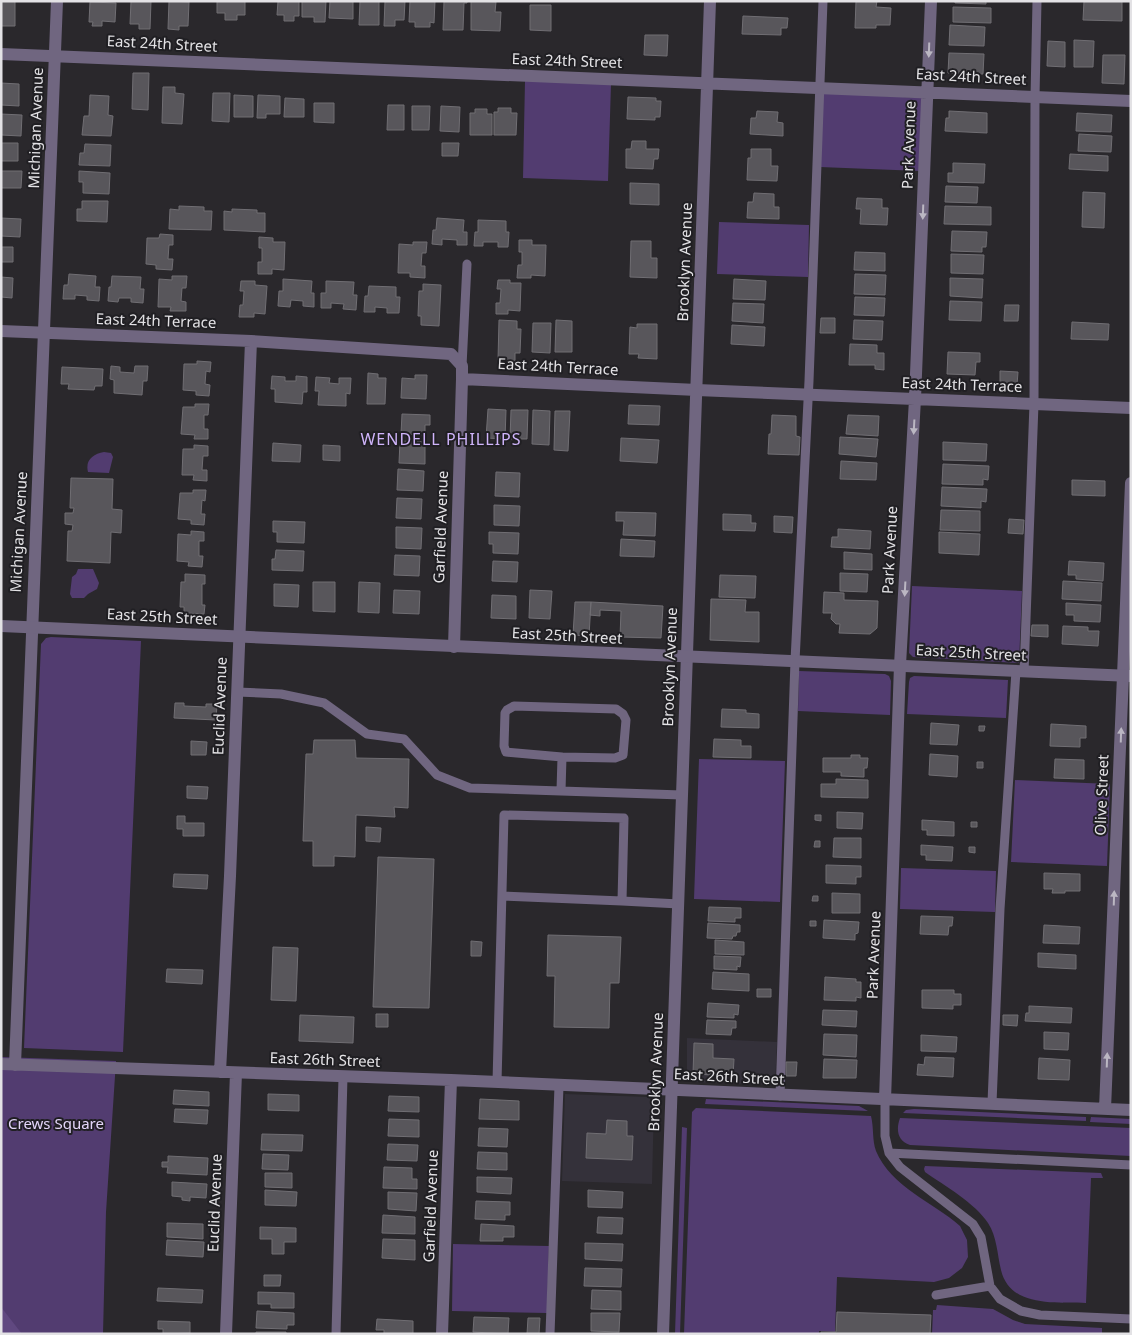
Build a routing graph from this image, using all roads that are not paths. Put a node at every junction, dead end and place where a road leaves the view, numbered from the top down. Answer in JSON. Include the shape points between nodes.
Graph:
{"nodes":[{"id":1,"x":57,"y":1,"type":"edge"},
{"id":2,"x":710,"y":1,"type":"edge"},
{"id":3,"x":823,"y":1,"type":"edge"},
{"id":4,"x":931,"y":1,"type":"edge"},
{"id":5,"x":1037,"y":1,"type":"edge"},
{"id":6,"x":1,"y":54,"type":"edge"},
{"id":7,"x":55,"y":55,"type":"junction"},
{"id":8,"x":708,"y":84,"type":"junction"},
{"id":9,"x":820,"y":88,"type":"junction"},
{"id":10,"x":928,"y":92,"type":"junction"},
{"id":11,"x":1034,"y":97,"type":"junction"},
{"id":12,"x":1131,"y":101,"type":"edge"},
{"id":13,"x":467,"y":264,"type":"dead end"},
{"id":14,"x":1,"y":331,"type":"edge"},
{"id":15,"x":44,"y":333,"type":"junction"},
{"id":16,"x":251,"y":342,"type":"junction"},
{"id":17,"x":462,"y":372,"type":"junction"},
{"id":18,"x":697,"y":390,"type":"junction"},
{"id":19,"x":809,"y":394,"type":"junction"},
{"id":20,"x":915,"y":399,"type":"junction"},
{"id":21,"x":1034,"y":404,"type":"junction"},
{"id":22,"x":1131,"y":408,"type":"edge"},
{"id":23,"x":1131,"y":483,"type":"edge"},
{"id":24,"x":1,"y":626,"type":"edge"},
{"id":25,"x":31,"y":627,"type":"junction"},
{"id":26,"x":240,"y":637,"type":"junction"},
{"id":27,"x":454,"y":647,"type":"junction"},
{"id":28,"x":687,"y":657,"type":"junction"},
{"id":29,"x":795,"y":661,"type":"junction"},
{"id":30,"x":900,"y":665,"type":"junction"},
{"id":31,"x":1020,"y":672,"type":"junction"},
{"id":32,"x":1127,"y":676,"type":"edge"},
{"id":33,"x":237,"y":692,"type":"junction"},
{"id":34,"x":562,"y":757,"type":"junction"},
{"id":35,"x":562,"y":791,"type":"junction"},
{"id":36,"x":682,"y":795,"type":"junction"},
{"id":37,"x":502,"y":896,"type":"junction"},
{"id":38,"x":622,"y":901,"type":"junction"},
{"id":39,"x":679,"y":904,"type":"junction"},
{"id":40,"x":1,"y":1064,"type":"edge"},
{"id":41,"x":15,"y":1065,"type":"junction"},
{"id":42,"x":220,"y":1072,"type":"junction"},
{"id":43,"x":236,"y":1073,"type":"junction"},
{"id":44,"x":343,"y":1077,"type":"junction"},
{"id":45,"x":451,"y":1080,"type":"junction"},
{"id":46,"x":497,"y":1082,"type":"junction"},
{"id":47,"x":559,"y":1086,"type":"junction"},
{"id":48,"x":672,"y":1091,"type":"junction"},
{"id":49,"x":780,"y":1096,"type":"junction"},
{"id":50,"x":885,"y":1100,"type":"junction"},
{"id":51,"x":992,"y":1104,"type":"junction"},
{"id":52,"x":1105,"y":1109,"type":"junction"},
{"id":53,"x":1131,"y":1110,"type":"edge"},
{"id":54,"x":889,"y":1153,"type":"junction"},
{"id":55,"x":1131,"y":1165,"type":"edge"},
{"id":56,"x":990,"y":1286,"type":"junction"},
{"id":57,"x":936,"y":1295,"type":"dead end"},
{"id":58,"x":1131,"y":1319,"type":"edge"},
{"id":59,"x":226,"y":1334,"type":"edge"},
{"id":60,"x":336,"y":1334,"type":"edge"},
{"id":61,"x":442,"y":1334,"type":"edge"},
{"id":62,"x":550,"y":1334,"type":"edge"},
{"id":63,"x":663,"y":1334,"type":"edge"}],
"edges":[{"from":1,"to":7,"type":"street","name":"Michigan Avenue"},
{"from":2,"to":8,"type":"street","name":"Brooklyn Avenue"},
{"from":3,"to":9,"type":"lane"},
{"from":4,"to":10,"type":"street","name":"Park Avenue","one_way":true},
{"from":5,"to":11,"type":"lane"},
{"from":6,"to":7,"type":"street","name":"East 24th Street"},
{"from":7,"to":8,"type":"street","name":"East 24th Street"},
{"from":7,"to":15,"type":"street","name":"Michigan Avenue"},
{"from":8,"to":9,"type":"street","name":"East 24th Street"},
{"from":8,"to":18,"type":"street","name":"Brooklyn Avenue"},
{"from":9,"to":10,"type":"street","name":"East 24th Street"},
{"from":9,"to":19,"type":"lane"},
{"from":10,"to":11,"type":"street","name":"East 24th Street"},
{"from":10,"to":20,"type":"street","name":"Park Avenue","one_way":true},
{"from":11,"to":12,"type":"street","name":"East 24th Street"},
{"from":11,"to":21,"type":"lane"},
{"from":13,"to":17,"type":"lane"},
{"from":14,"to":15,"type":"street","name":"East 24th Terrace"},
{"from":15,"to":16,"type":"street","name":"East 24th Terrace"},
{"from":15,"to":25,"type":"street","name":"Michigan Avenue"},
{"from":16,"to":17,"type":"street","name":"East 24th Terrace","via":[[451,354]]},
{"from":16,"to":26,"type":"street","name":"Euclid Avenue"},
{"from":17,"to":18,"type":"street","name":"East 24th Terrace"},
{"from":17,"to":27,"type":"street","name":"Garfield Avenue"},
{"from":18,"to":19,"type":"street","name":"East 24th Terrace"},
{"from":18,"to":28,"type":"street","name":"Brooklyn Avenue"},
{"from":19,"to":20,"type":"street","name":"East 24th Terrace"},
{"from":19,"to":29,"type":"lane"},
{"from":20,"to":21,"type":"street","name":"East 24th Terrace"},
{"from":20,"to":30,"type":"street","name":"Park Avenue","one_way":true},
{"from":21,"to":22,"type":"street","name":"East 24th Terrace"},
{"from":21,"to":31,"type":"lane"},
{"from":23,"to":32,"type":"street","name":"Olive Street"},
{"from":24,"to":25,"type":"street","name":"East 25th Street"},
{"from":25,"to":26,"type":"street","name":"East 25th Street"},
{"from":25,"to":41,"type":"street","name":"Michigan Avenue"},
{"from":26,"to":27,"type":"street","name":"East 25th Street"},
{"from":26,"to":33,"type":"street","name":"Euclid Avenue"},
{"from":27,"to":28,"type":"street","name":"East 25th Street"},
{"from":28,"to":29,"type":"street","name":"East 25th Street"},
{"from":28,"to":36,"type":"street","name":"Brooklyn Avenue"},
{"from":29,"to":30,"type":"street","name":"East 25th Street"},
{"from":29,"to":49,"type":"lane"},
{"from":30,"to":31,"type":"street","name":"East 25th Street"},
{"from":30,"to":50,"type":"street","name":"Park Avenue"},
{"from":31,"to":32,"type":"street","name":"East 25th Street"},
{"from":31,"to":51,"type":"lane","via":[[1000,909]]},
{"from":52,"to":32,"type":"street","name":"Olive Street","one_way":true},
{"from":33,"to":35,"type":"lane","via":[[281,694],[324,702],[368,734],[404,739],[437,775],[470,788]]},
{"from":33,"to":42,"type":"street","name":"Euclid Avenue"},
{"from":34,"to":34,"type":"lane","via":[[616,758],[623,755],[626,720],[623,714],[616,708],[514,706],[506,710],[506,752]]},
{"from":34,"to":35,"type":"lane"},
{"from":35,"to":36,"type":"lane"},
{"from":36,"to":39,"type":"street","name":"Brooklyn Avenue"},
{"from":37,"to":38,"type":"lane"},
{"from":37,"to":38,"type":"lane","via":[[504,815],[624,818]]},
{"from":37,"to":46,"type":"lane"},
{"from":38,"to":39,"type":"lane"},
{"from":39,"to":48,"type":"street","name":"Brooklyn Avenue"},
{"from":40,"to":41,"type":"street"},
{"from":41,"to":42,"type":"street"},
{"from":42,"to":43,"type":"street","name":"East 26th Street"},
{"from":43,"to":44,"type":"street","name":"East 26th Street"},
{"from":43,"to":59,"type":"street","name":"Euclid Avenue"},
{"from":44,"to":45,"type":"street","name":"East 26th Street"},
{"from":44,"to":60,"type":"lane"},
{"from":45,"to":46,"type":"street","name":"East 26th Street"},
{"from":45,"to":61,"type":"street","name":"Garfield Avenue"},
{"from":46,"to":47,"type":"street","name":"East 26th Street"},
{"from":47,"to":48,"type":"street","name":"East 26th Street"},
{"from":47,"to":62,"type":"lane"},
{"from":48,"to":49,"type":"street","name":"East 26th Street"},
{"from":48,"to":63,"type":"street","name":"Brooklyn Avenue"},
{"from":49,"to":50,"type":"street","name":"East 26th Street"},
{"from":50,"to":51,"type":"street","name":"East 26th Street"},
{"from":50,"to":54,"type":"lane"},
{"from":51,"to":52,"type":"street","name":"East 26th Street"},
{"from":52,"to":53,"type":"street","name":"East 26th Street"},
{"from":54,"to":55,"type":"lane"},
{"from":54,"to":56,"type":"lane","via":[[900,1168],[973,1224],[982,1237]]},
{"from":56,"to":57,"type":"lane"},
{"from":56,"to":58,"type":"lane","via":[[1000,1299],[1021,1311],[1040,1315]]}]}
